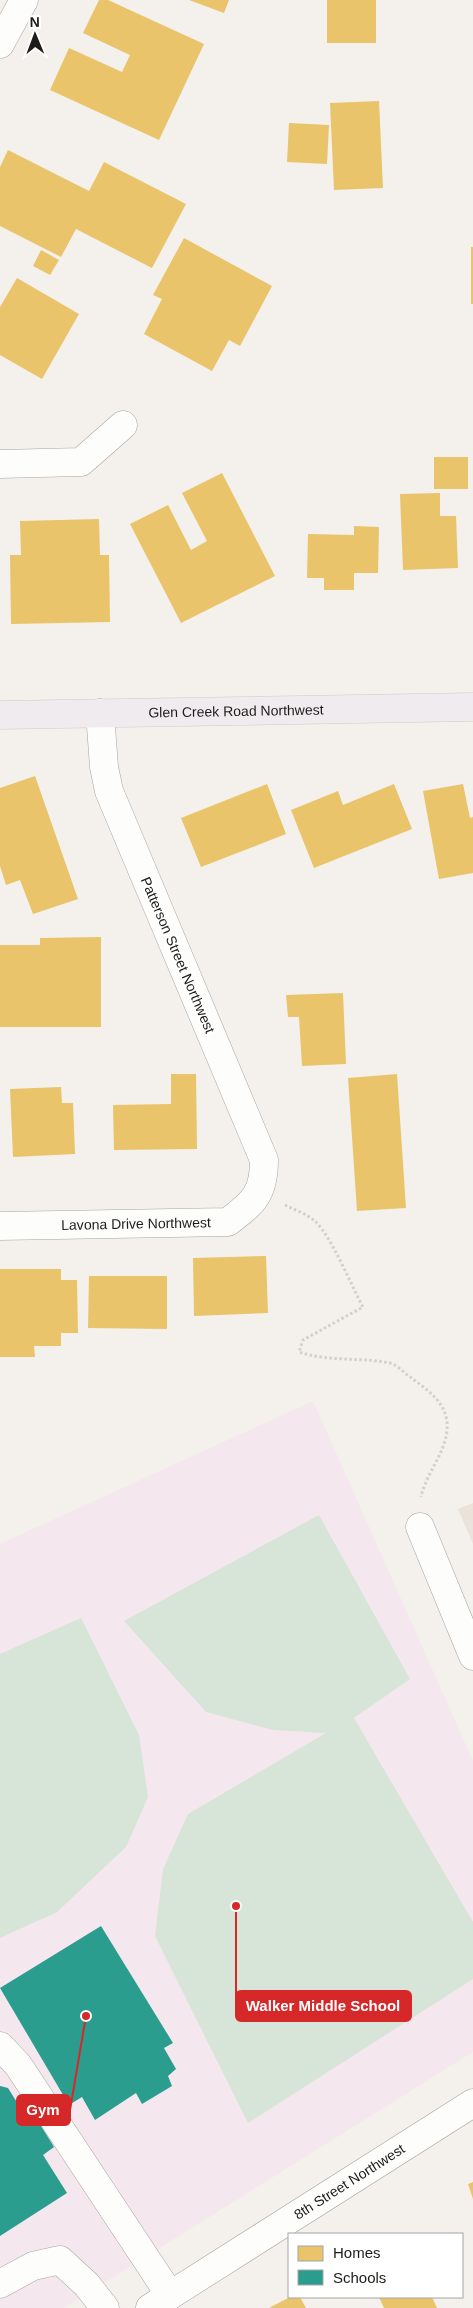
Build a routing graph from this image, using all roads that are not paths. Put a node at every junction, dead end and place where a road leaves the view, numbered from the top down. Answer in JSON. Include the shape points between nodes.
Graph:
{"nodes":[{"id":1,"x":24,"y":0,"type":"edge"},
{"id":2,"x":0,"y":44,"type":"edge"},
{"id":3,"x":122,"y":425,"type":"dead end"},
{"id":4,"x":0,"y":464,"type":"edge"},
{"id":5,"x":473,"y":707,"type":"edge"},
{"id":6,"x":100,"y":714,"type":"junction"},
{"id":7,"x":0,"y":715,"type":"edge"},
{"id":8,"x":260,"y":1193,"type":"joint"},
{"id":9,"x":0,"y":1226,"type":"edge"},
{"id":10,"x":420,"y":1527,"type":"road end"},
{"id":11,"x":473,"y":1656,"type":"edge"},
{"id":12,"x":0,"y":2046,"type":"edge"},
{"id":13,"x":473,"y":2103,"type":"edge"},
{"id":14,"x":0,"y":2284,"type":"edge"},
{"id":15,"x":160,"y":2301,"type":"edge"},
{"id":16,"x":105,"y":2308,"type":"edge"}],
"edges":[{"from":1,"to":2,"type":"street"},
{"from":3,"to":4,"type":"street","via":[[81,462]]},
{"from":5,"to":6,"type":"main road","name":"Glen Creek Road Northwest"},
{"from":6,"to":7,"type":"main road","name":"Glen Creek Road Northwest"},
{"from":6,"to":8,"type":"street","name":"Patterson Street Northwest","via":[[109,791],[264,1160]]},
{"from":8,"to":9,"type":"street","name":"Lavona Drive Northwest","via":[[228,1222]]},
{"from":10,"to":11,"type":"street"},
{"from":12,"to":15,"type":"street","via":[[18,2065]]},
{"from":13,"to":15,"type":"street","name":"8th Street Northwest"},
{"from":14,"to":16,"type":"street","via":[[33,2266],[60,2260],[87,2285]]}]}
